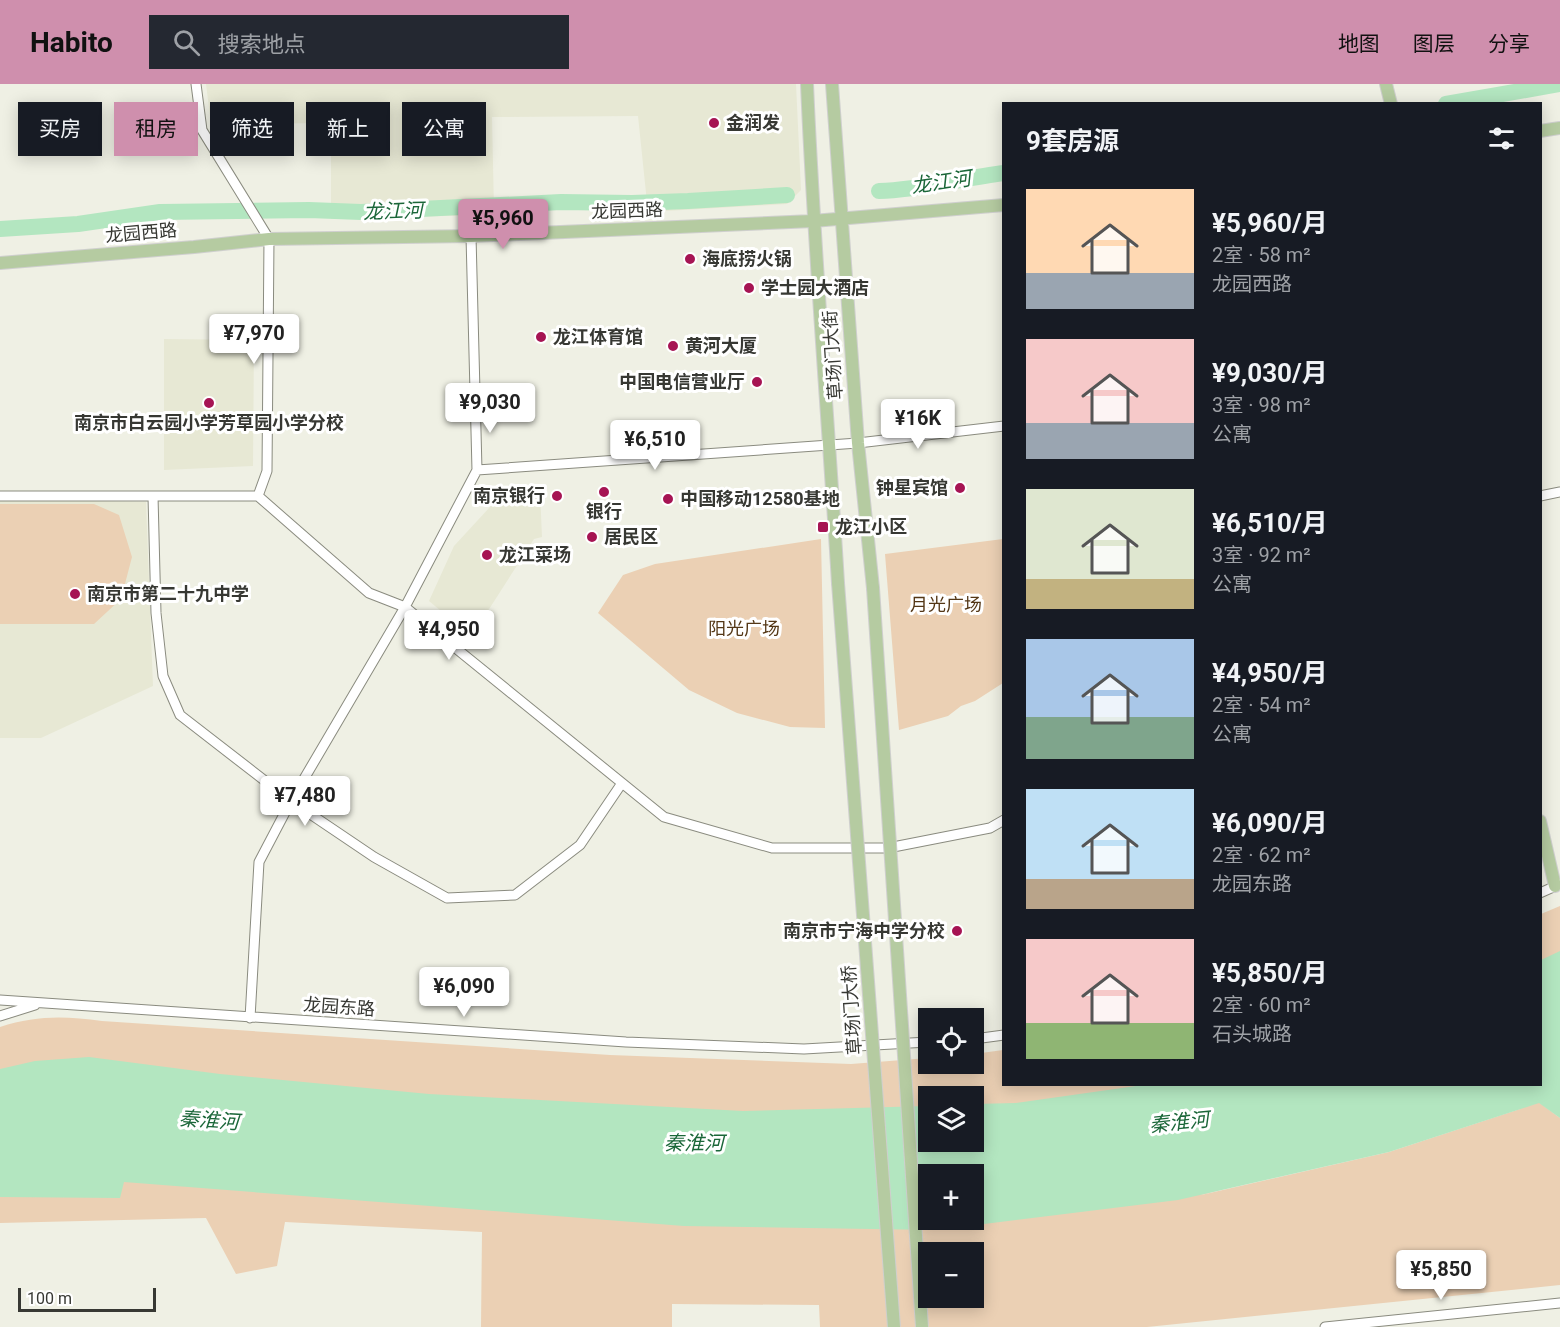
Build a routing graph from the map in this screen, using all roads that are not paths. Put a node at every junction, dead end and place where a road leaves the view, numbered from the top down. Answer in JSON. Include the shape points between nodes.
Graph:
{"nodes":[{"id":1,"x":196,"y":84,"type":"edge"},
{"id":2,"x":807,"y":84,"type":"edge"},
{"id":3,"x":832,"y":84,"type":"edge"},
{"id":4,"x":1386,"y":84,"type":"edge"},
{"id":5,"x":1390,"y":102,"type":"edge"},
{"id":6,"x":1560,"y":128,"type":"edge"},
{"id":7,"x":1542,"y":131,"type":"edge"},
{"id":8,"x":1002,"y":206,"type":"edge"},
{"id":9,"x":842,"y":219,"type":"junction"},
{"id":10,"x":813,"y":221,"type":"junction"},
{"id":11,"x":471,"y":236,"type":"junction"},
{"id":12,"x":269,"y":238,"type":"junction"},
{"id":13,"x":0,"y":263,"type":"edge"},
{"id":14,"x":1002,"y":426,"type":"edge"},
{"id":15,"x":858,"y":443,"type":"junction"},
{"id":16,"x":830,"y":445,"type":"junction"},
{"id":17,"x":477,"y":470,"type":"junction"},
{"id":18,"x":1560,"y":492,"type":"edge"},
{"id":19,"x":0,"y":496,"type":"edge"},
{"id":20,"x":153,"y":496,"type":"junction"},
{"id":21,"x":258,"y":496,"type":"junction"},
{"id":22,"x":1542,"y":496,"type":"edge"},
{"id":23,"x":838,"y":582,"type":"joint"},
{"id":24,"x":405,"y":607,"type":"junction"},
{"id":25,"x":622,"y":783,"type":"junction"},
{"id":26,"x":291,"y":801,"type":"junction"},
{"id":27,"x":1002,"y":821,"type":"edge"},
{"id":28,"x":1542,"y":829,"type":"edge"},
{"id":29,"x":1557,"y":885,"type":"edge"},
{"id":30,"x":1542,"y":891,"type":"edge"},
{"id":31,"x":0,"y":1000,"type":"edge"},
{"id":32,"x":41,"y":1003,"type":"junction"},
{"id":33,"x":0,"y":1016,"type":"edge"},
{"id":34,"x":250,"y":1018,"type":"junction"},
{"id":35,"x":1002,"y":1035,"type":"edge"},
{"id":36,"x":984,"y":1038,"type":"edge"},
{"id":37,"x":918,"y":1043,"type":"edge"},
{"id":38,"x":1560,"y":1303,"type":"edge"},
{"id":39,"x":894,"y":1327,"type":"edge"},
{"id":40,"x":922,"y":1327,"type":"edge"},
{"id":41,"x":1325,"y":1327,"type":"edge"}],
"edges":[{"from":1,"to":12,"type":"street","via":[[202,130]]},
{"from":2,"to":10,"type":"main road","name":"草场门大街"},
{"from":3,"to":9,"type":"main road","name":"草场门大街"},
{"from":4,"to":5,"type":"main road"},
{"from":6,"to":7,"type":"main road"},
{"from":8,"to":9,"type":"main road","name":"龙园西路"},
{"from":9,"to":10,"type":"main road","name":"龙园西路"},
{"from":9,"to":15,"type":"main road","name":"草场门大街"},
{"from":10,"to":11,"type":"main road","name":"龙园西路"},
{"from":10,"to":16,"type":"main road","name":"草场门大街"},
{"from":11,"to":12,"type":"main road","name":"龙园西路"},
{"from":11,"to":17,"type":"street"},
{"from":12,"to":13,"type":"main road","name":"龙园西路"},
{"from":12,"to":21,"type":"street","via":[[267,471]]},
{"from":14,"to":15,"type":"street"},
{"from":15,"to":16,"type":"street"},
{"from":15,"to":40,"type":"main road","name":"草场门大街","bridge":true,"via":[[873,588]]},
{"from":16,"to":17,"type":"street"},
{"from":16,"to":23,"type":"main road","name":"草场门大街"},
{"from":17,"to":24,"type":"street"},
{"from":18,"to":22,"type":"street"},
{"from":19,"to":20,"type":"street"},
{"from":20,"to":21,"type":"street"},
{"from":20,"to":26,"type":"street","via":[[156,613],[163,676],[180,715]]},
{"from":21,"to":24,"type":"street","via":[[369,593]]},
{"from":23,"to":39,"type":"main road","name":"草场门大桥","bridge":true},
{"from":24,"to":25,"type":"street"},
{"from":24,"to":26,"type":"street"},
{"from":25,"to":26,"type":"street","via":[[580,845],[515,895],[447,898],[374,857]]},
{"from":25,"to":27,"type":"street","via":[[664,817],[772,848],[888,848],[990,828]]},
{"from":26,"to":34,"type":"street","via":[[259,861]]},
{"from":28,"to":29,"type":"main road"},
{"from":29,"to":30,"type":"street"},
{"from":31,"to":32,"type":"street","name":"龙园东路"},
{"from":32,"to":33,"type":"street"},
{"from":32,"to":34,"type":"street","name":"龙园东路"},
{"from":34,"to":37,"type":"street","name":"龙园东路","via":[[804,1049]]},
{"from":35,"to":36,"type":"street"},
{"from":38,"to":41,"type":"street"}]}
